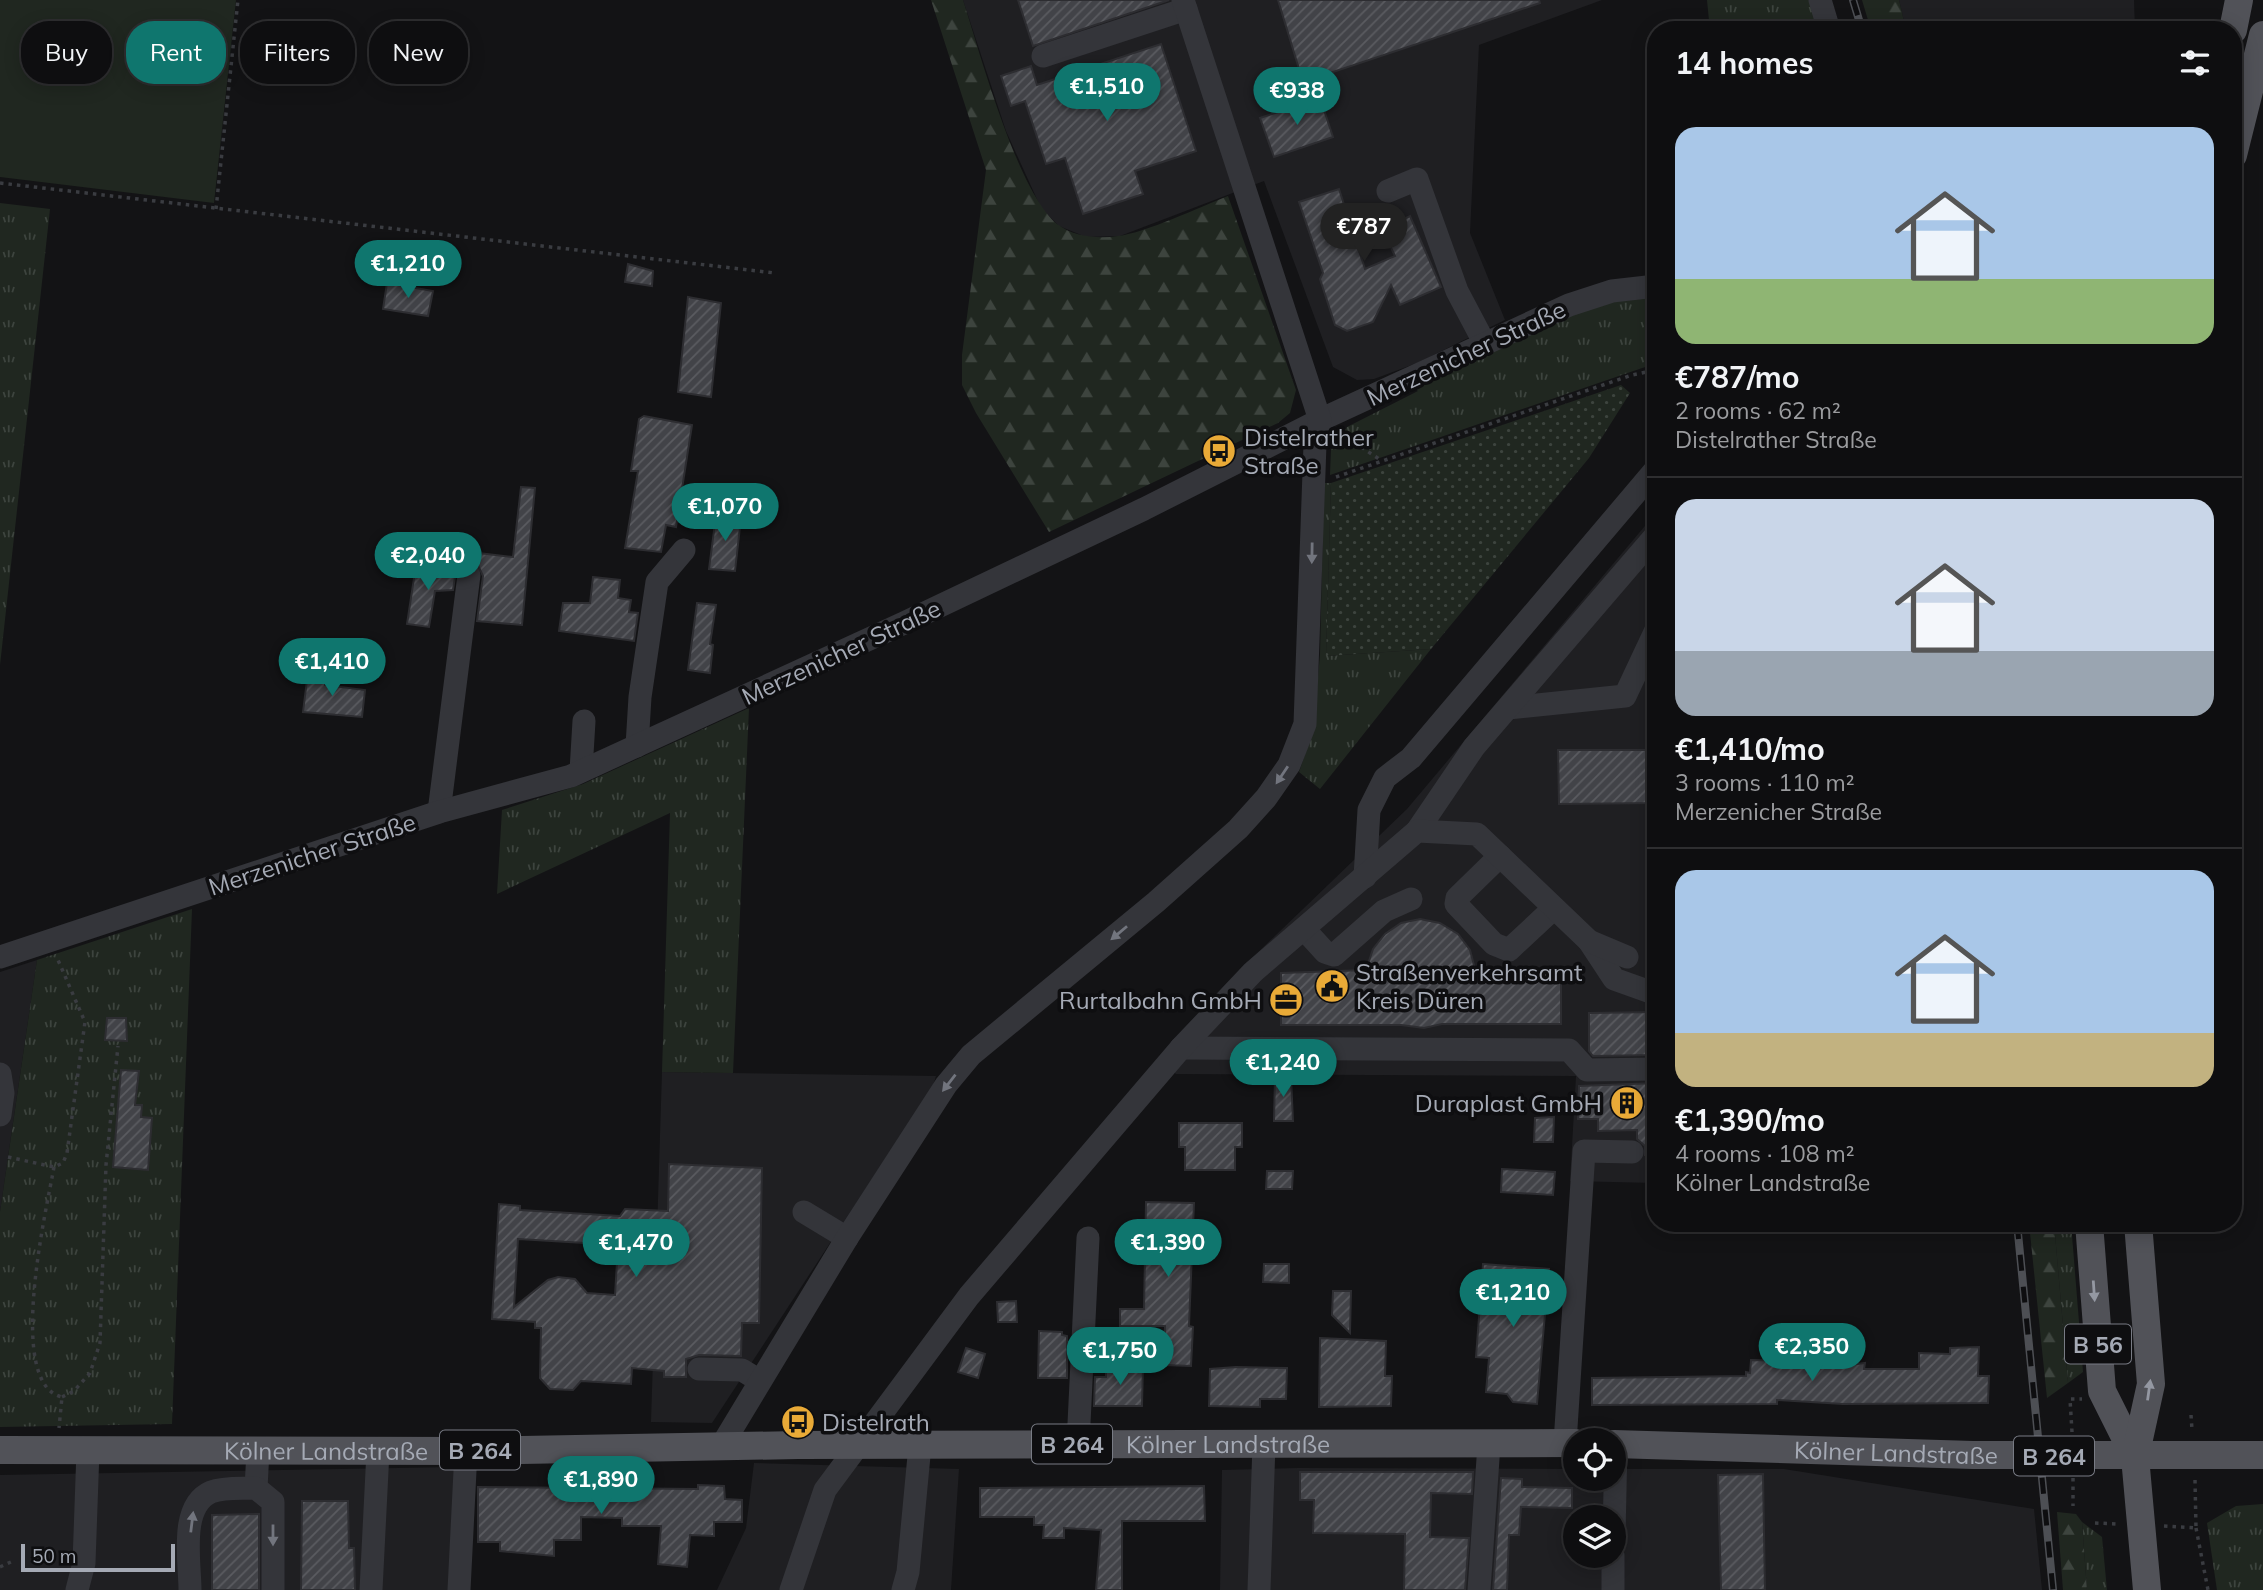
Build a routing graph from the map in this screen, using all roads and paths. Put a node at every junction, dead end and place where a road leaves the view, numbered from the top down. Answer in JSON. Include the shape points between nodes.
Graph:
{"nodes":[{"id":1,"x":238,"y":0,"type":"edge"},
{"id":2,"x":1820,"y":0,"type":"edge"},
{"id":3,"x":2239,"y":0,"type":"edge"},
{"id":4,"x":1184,"y":5,"type":"edge"},
{"id":5,"x":1826,"y":21,"type":"edge"},
{"id":6,"x":2235,"y":21,"type":"edge"},
{"id":7,"x":2262,"y":50,"type":"edge"},
{"id":8,"x":1043,"y":56,"type":"dead end"},
{"id":9,"x":2242,"y":70,"type":"edge"},
{"id":10,"x":2242,"y":121,"type":"edge"},
{"id":11,"x":0,"y":183,"type":"edge"},
{"id":12,"x":1388,"y":191,"type":"dead end"},
{"id":13,"x":216,"y":209,"type":"junction"},
{"id":14,"x":775,"y":272,"type":"dead end"},
{"id":15,"x":1647,"y":287,"type":"edge"},
{"id":16,"x":1485,"y":344,"type":"junction"},
{"id":17,"x":1647,"y":372,"type":"edge"},
{"id":18,"x":1320,"y":420,"type":"junction"},
{"id":19,"x":1382,"y":461,"type":"junction"},
{"id":20,"x":1647,"y":479,"type":"edge"},
{"id":21,"x":1314,"y":485,"type":"junction"},
{"id":22,"x":1647,"y":544,"type":"edge"},
{"id":23,"x":684,"y":550,"type":"dead end"},
{"id":24,"x":469,"y":575,"type":"dead end"},
{"id":25,"x":1647,"y":648,"type":"edge"},
{"id":26,"x":1507,"y":708,"type":"junction"},
{"id":27,"x":584,"y":721,"type":"dead end"},
{"id":28,"x":637,"y":746,"type":"junction"},
{"id":29,"x":581,"y":771,"type":"junction"},
{"id":30,"x":439,"y":812,"type":"junction"},
{"id":31,"x":1418,"y":831,"type":"junction"},
{"id":32,"x":1500,"y":856,"type":"junction"},
{"id":33,"x":1365,"y":877,"type":"junction"},
{"id":34,"x":1411,"y":899,"type":"dead end"},
{"id":35,"x":1554,"y":908,"type":"junction"},
{"id":36,"x":1304,"y":929,"type":"junction"},
{"id":37,"x":50,"y":940,"type":"junction"},
{"id":38,"x":1589,"y":942,"type":"junction"},
{"id":39,"x":0,"y":957,"type":"edge"},
{"id":40,"x":1627,"y":957,"type":"dead end"},
{"id":41,"x":1647,"y":991,"type":"edge"},
{"id":42,"x":118,"y":1046,"type":"dead end"},
{"id":43,"x":1181,"y":1048,"type":"junction"},
{"id":44,"x":1647,"y":1069,"type":"edge"},
{"id":45,"x":0,"y":1074,"type":"edge"},
{"id":46,"x":0,"y":1115,"type":"edge"},
{"id":47,"x":1632,"y":1152,"type":"dead end"},
{"id":48,"x":8,"y":1157,"type":"dead end"},
{"id":49,"x":54,"y":1167,"type":"junction"},
{"id":50,"x":804,"y":1212,"type":"dead end"},
{"id":51,"x":2090,"y":1232,"type":"edge"},
{"id":52,"x":2139,"y":1232,"type":"edge"},
{"id":53,"x":847,"y":1238,"type":"junction"},
{"id":54,"x":1088,"y":1238,"type":"dead end"},
{"id":55,"x":699,"y":1369,"type":"dead end"},
{"id":56,"x":760,"y":1381,"type":"junction"},
{"id":57,"x":62,"y":1397,"type":"junction"},
{"id":58,"x":2191,"y":1415,"type":"dead end"},
{"id":59,"x":1571,"y":1428,"type":"edge"},
{"id":60,"x":1563,"y":1443,"type":"edge"},
{"id":61,"x":1078,"y":1444,"type":"junction"},
{"id":62,"x":1264,"y":1444,"type":"junction"},
{"id":63,"x":1489,"y":1444,"type":"junction"},
{"id":64,"x":1626,"y":1444,"type":"edge"},
{"id":65,"x":722,"y":1445,"type":"junction"},
{"id":66,"x":858,"y":1445,"type":"junction"},
{"id":67,"x":920,"y":1445,"type":"junction"},
{"id":68,"x":0,"y":1450,"type":"edge"},
{"id":69,"x":57,"y":1450,"type":"junction"},
{"id":70,"x":88,"y":1450,"type":"junction"},
{"id":71,"x":258,"y":1451,"type":"junction"},
{"id":72,"x":378,"y":1451,"type":"junction"},
{"id":73,"x":466,"y":1451,"type":"junction"},
{"id":74,"x":2263,"y":1455,"type":"edge"},
{"id":75,"x":2135,"y":1457,"type":"junction"},
{"id":76,"x":2194,"y":1457,"type":"junction"},
{"id":77,"x":256,"y":1488,"type":"junction"},
{"id":78,"x":2095,"y":1523,"type":"dead end"},
{"id":79,"x":2141,"y":1525,"type":"junction"},
{"id":80,"x":2196,"y":1528,"type":"junction"},
{"id":81,"x":13,"y":1561,"type":"dead end"},
{"id":82,"x":0,"y":1567,"type":"edge"},
{"id":83,"x":1613,"y":1568,"type":"edge"},
{"id":84,"x":77,"y":1590,"type":"edge"},
{"id":85,"x":190,"y":1590,"type":"edge"},
{"id":86,"x":273,"y":1590,"type":"edge"},
{"id":87,"x":371,"y":1590,"type":"edge"},
{"id":88,"x":459,"y":1590,"type":"edge"},
{"id":89,"x":791,"y":1590,"type":"edge"},
{"id":90,"x":903,"y":1590,"type":"edge"},
{"id":91,"x":1259,"y":1590,"type":"edge"},
{"id":92,"x":1479,"y":1590,"type":"edge"},
{"id":93,"x":1613,"y":1590,"type":"edge"},
{"id":94,"x":2147,"y":1590,"type":"edge"},
{"id":95,"x":2208,"y":1590,"type":"edge"}],
"edges":[{"from":1,"to":13,"type":"path"},
{"from":2,"to":5,"type":"street"},
{"from":3,"to":6,"type":"main road"},
{"from":4,"to":8,"type":"street"},
{"from":4,"to":18,"type":"street"},
{"from":7,"to":9,"type":"street"},
{"from":7,"to":10,"type":"main road"},
{"from":11,"to":13,"type":"path"},
{"from":12,"to":16,"type":"street","via":[[1417,179],[1457,291]]},
{"from":13,"to":14,"type":"path"},
{"from":15,"to":16,"type":"street","name":"Merzenicher Straße","via":[[1612,291],[1569,305]]},
{"from":16,"to":18,"type":"street","name":"Merzenicher Straße"},
{"from":17,"to":19,"type":"path"},
{"from":18,"to":19,"type":"path"},
{"from":18,"to":21,"type":"street"},
{"from":18,"to":28,"type":"street","name":"Merzenicher Straße","via":[[1068,545]]},
{"from":19,"to":21,"type":"path"},
{"from":20,"to":33,"type":"street","via":[[1411,758],[1385,778],[1369,810]]},
{"from":21,"to":53,"type":"street","one_way":true,"via":[[1305,724],[1289,765],[1238,829],[971,1055],[946,1085]]},
{"from":22,"to":26,"type":"street"},
{"from":23,"to":28,"type":"street","via":[[657,582]]},
{"from":24,"to":30,"type":"street"},
{"from":25,"to":26,"type":"street","via":[[1625,696]]},
{"from":26,"to":31,"type":"street","via":[[1461,765]]},
{"from":27,"to":29,"type":"street"},
{"from":28,"to":29,"type":"street","name":"Merzenicher Straße"},
{"from":29,"to":30,"type":"street","name":"Merzenicher Straße"},
{"from":30,"to":37,"type":"street","name":"Merzenicher Straße"},
{"from":31,"to":32,"type":"street","via":[[1477,834]]},
{"from":31,"to":33,"type":"street"},
{"from":32,"to":35,"type":"street"},
{"from":32,"to":35,"type":"street","via":[[1457,898],[1458,909],[1509,950]]},
{"from":33,"to":36,"type":"street"},
{"from":34,"to":36,"type":"street","via":[[1384,911],[1334,955],[1325,952]]},
{"from":35,"to":38,"type":"street"},
{"from":36,"to":43,"type":"street","via":[[1253,972]]},
{"from":37,"to":39,"type":"street","name":"Merzenicher Straße"},
{"from":37,"to":49,"type":"path","via":[[85,1029],[67,1153],[63,1163]]},
{"from":38,"to":40,"type":"street"},
{"from":38,"to":41,"type":"street","via":[[1614,979]]},
{"from":42,"to":57,"type":"path","via":[[106,1165],[100,1343],[90,1373]]},
{"from":43,"to":44,"type":"street","via":[[1569,1051],[1587,1070]]},
{"from":43,"to":66,"type":"street","via":[[969,1296]]},
{"from":45,"to":46,"type":"street"},
{"from":47,"to":59,"type":"street","via":[[1584,1151]]},
{"from":48,"to":49,"type":"path"},
{"from":49,"to":57,"type":"path","via":[[32,1325],[38,1371],[52,1392]]},
{"from":50,"to":53,"type":"street"},
{"from":51,"to":75,"type":"main road","number":"B 56","one_way":true,"via":[[2102,1391]]},
{"from":75,"to":52,"type":"main road","number":"B 56","one_way":true,"via":[[2151,1384]]},
{"from":53,"to":56,"type":"street"},
{"from":54,"to":61,"type":"street"},
{"from":55,"to":56,"type":"street","via":[[742,1370]]},
{"from":56,"to":65,"type":"street"},
{"from":57,"to":69,"type":"path"},
{"from":58,"to":76,"type":"path"},
{"from":60,"to":63,"type":"main road","name":"Kölner Landstraße","number":"B 264"},
{"from":61,"to":62,"type":"main road","name":"Kölner Landstraße","number":"B 264"},
{"from":61,"to":67,"type":"main road","name":"Kölner Landstraße","number":"B 264"},
{"from":62,"to":63,"type":"main road","name":"Kölner Landstraße","number":"B 264"},
{"from":62,"to":91,"type":"street"},
{"from":63,"to":92,"type":"street"},
{"from":64,"to":75,"type":"main road","name":"Kölner Landstraße","number":"B 264"},
{"from":65,"to":66,"type":"main road","name":"Kölner Landstraße","number":"B 264"},
{"from":65,"to":73,"type":"main road","name":"Kölner Landstraße","number":"B 264"},
{"from":66,"to":67,"type":"main road","name":"Kölner Landstraße","number":"B 264"},
{"from":66,"to":89,"type":"street","via":[[825,1490]]},
{"from":67,"to":90,"type":"street"},
{"from":68,"to":69,"type":"main road","name":"Kölner Landstraße","number":"B 264"},
{"from":69,"to":70,"type":"main road","name":"Kölner Landstraße","number":"B 264"},
{"from":70,"to":71,"type":"main road","name":"Kölner Landstraße","number":"B 264"},
{"from":70,"to":84,"type":"street","via":[[84,1563]]},
{"from":71,"to":72,"type":"main road","name":"Kölner Landstraße","number":"B 264"},
{"from":71,"to":77,"type":"street"},
{"from":72,"to":73,"type":"main road","name":"Kölner Landstraße","number":"B 264"},
{"from":72,"to":87,"type":"street"},
{"from":73,"to":88,"type":"street"},
{"from":74,"to":76,"type":"main road","name":"Kölner Landstraße","number":"B 264"},
{"from":75,"to":76,"type":"main road","name":"Kölner Landstraße","number":"B 264"},
{"from":75,"to":79,"type":"main road","number":"B 56"},
{"from":76,"to":80,"type":"path"},
{"from":85,"to":77,"type":"street","one_way":true,"via":[[190,1520],[199,1499],[212,1492]]},
{"from":77,"to":86,"type":"street","one_way":true,"via":[[273,1502]]},
{"from":78,"to":79,"type":"path"},
{"from":79,"to":80,"type":"path"},
{"from":79,"to":94,"type":"main road","number":"B 56"},
{"from":80,"to":95,"type":"path"},
{"from":81,"to":82,"type":"path"},
{"from":83,"to":93,"type":"street"}]}
